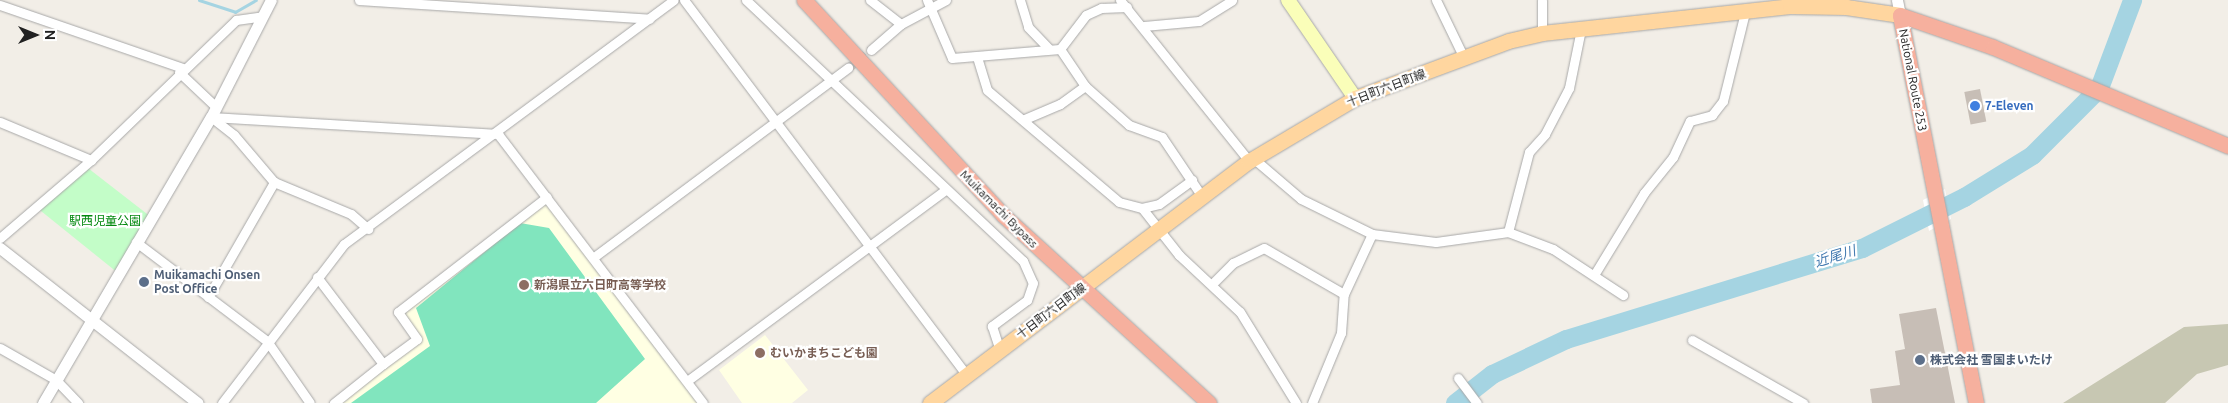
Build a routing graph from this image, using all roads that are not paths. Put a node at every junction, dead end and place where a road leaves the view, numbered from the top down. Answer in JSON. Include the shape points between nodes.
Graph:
{"nodes":[{"id":1,"x":271,"y":0,"type":"edge"},
{"id":2,"x":359,"y":0,"type":"edge"},
{"id":3,"x":674,"y":0,"type":"edge"},
{"id":4,"x":684,"y":0,"type":"edge"},
{"id":5,"x":746,"y":0,"type":"edge"},
{"id":6,"x":804,"y":0,"type":"edge"},
{"id":7,"x":870,"y":0,"type":"edge"},
{"id":8,"x":946,"y":0,"type":"edge"},
{"id":9,"x":1020,"y":0,"type":"edge"},
{"id":10,"x":1232,"y":0,"type":"edge"},
{"id":11,"x":1288,"y":0,"type":"edge"},
{"id":12,"x":1436,"y":0,"type":"edge"},
{"id":13,"x":1542,"y":0,"type":"edge"},
{"id":14,"x":1897,"y":0,"type":"edge"},
{"id":15,"x":929,"y":3,"type":"edge"},
{"id":16,"x":1123,"y":3,"type":"edge"},
{"id":17,"x":0,"y":4,"type":"edge"},
{"id":18,"x":1752,"y":8,"type":"edge"},
{"id":19,"x":263,"y":16,"type":"junction"},
{"id":20,"x":1900,"y":16,"type":"junction"},
{"id":21,"x":649,"y":19,"type":"junction"},
{"id":22,"x":901,"y":24,"type":"junction"},
{"id":23,"x":1144,"y":26,"type":"junction"},
{"id":24,"x":1581,"y":29,"type":"junction"},
{"id":25,"x":1542,"y":33,"type":"junction"},
{"id":26,"x":1049,"y":48,"type":"junction"},
{"id":27,"x":1060,"y":48,"type":"junction"},
{"id":28,"x":871,"y":50,"type":"tunnel mouth"},
{"id":29,"x":977,"y":56,"type":"junction"},
{"id":30,"x":1464,"y":58,"type":"junction"},
{"id":31,"x":848,"y":68,"type":"tunnel mouth"},
{"id":32,"x":181,"y":70,"type":"junction"},
{"id":33,"x":831,"y":78,"type":"junction"},
{"id":34,"x":1085,"y":86,"type":"junction"},
{"id":35,"x":1356,"y":98,"type":"junction"},
{"id":36,"x":213,"y":112,"type":"junction"},
{"id":37,"x":1024,"y":119,"type":"junction"},
{"id":38,"x":776,"y":121,"type":"junction"},
{"id":39,"x":0,"y":122,"type":"edge"},
{"id":40,"x":498,"y":134,"type":"junction"},
{"id":41,"x":2228,"y":146,"type":"edge"},
{"id":42,"x":91,"y":160,"type":"junction"},
{"id":43,"x":1251,"y":160,"type":"junction"},
{"id":44,"x":1192,"y":180,"type":"junction"},
{"id":45,"x":274,"y":182,"type":"junction"},
{"id":46,"x":945,"y":190,"type":"junction"},
{"id":47,"x":547,"y":197,"type":"junction"},
{"id":48,"x":1203,"y":198,"type":"junction"},
{"id":49,"x":1142,"y":208,"type":"junction"},
{"id":50,"x":368,"y":229,"type":"junction"},
{"id":51,"x":1159,"y":230,"type":"junction"},
{"id":52,"x":1508,"y":232,"type":"junction"},
{"id":53,"x":1372,"y":234,"type":"junction"},
{"id":54,"x":0,"y":238,"type":"edge"},
{"id":55,"x":136,"y":242,"type":"junction"},
{"id":56,"x":871,"y":245,"type":"junction"},
{"id":57,"x":0,"y":248,"type":"edge"},
{"id":58,"x":594,"y":257,"type":"junction"},
{"id":59,"x":1594,"y":275,"type":"junction"},
{"id":60,"x":318,"y":277,"type":"junction"},
{"id":61,"x":1212,"y":284,"type":"junction"},
{"id":62,"x":1081,"y":288,"type":"junction"},
{"id":63,"x":1344,"y":294,"type":"junction"},
{"id":64,"x":1622,"y":296,"type":"dead end"},
{"id":65,"x":208,"y":297,"type":"junction"},
{"id":66,"x":90,"y":318,"type":"junction"},
{"id":67,"x":1692,"y":340,"type":"dead end"},
{"id":68,"x":267,"y":341,"type":"junction"},
{"id":69,"x":0,"y":348,"type":"edge"},
{"id":70,"x":1000,"y":350,"type":"junction"},
{"id":71,"x":383,"y":364,"type":"junction"},
{"id":72,"x":968,"y":375,"type":"junction"},
{"id":73,"x":1458,"y":378,"type":"dead end"},
{"id":74,"x":56,"y":380,"type":"junction"},
{"id":75,"x":687,"y":381,"type":"junction"},
{"id":76,"x":43,"y":403,"type":"edge"},
{"id":77,"x":78,"y":403,"type":"edge"},
{"id":78,"x":198,"y":403,"type":"edge"},
{"id":79,"x":222,"y":403,"type":"edge"},
{"id":80,"x":310,"y":403,"type":"edge"},
{"id":81,"x":334,"y":403,"type":"edge"},
{"id":82,"x":703,"y":403,"type":"edge"},
{"id":83,"x":930,"y":403,"type":"edge"},
{"id":84,"x":1209,"y":403,"type":"edge"},
{"id":85,"x":1296,"y":403,"type":"edge"},
{"id":86,"x":1312,"y":403,"type":"edge"},
{"id":87,"x":1477,"y":403,"type":"edge"},
{"id":88,"x":1803,"y":403,"type":"edge"},
{"id":89,"x":1976,"y":403,"type":"edge"}],
"edges":[{"from":1,"to":19,"type":"street"},
{"from":2,"to":21,"type":"street"},
{"from":3,"to":21,"type":"street"},
{"from":4,"to":38,"type":"street"},
{"from":5,"to":33,"type":"street"},
{"from":6,"to":62,"type":"highway","name":"Muikamachi Bypass","via":[[989,201]]},
{"from":7,"to":22,"type":"street"},
{"from":8,"to":15,"type":"street"},
{"from":9,"to":26,"type":"street","via":[[1028,27]]},
{"from":10,"to":23,"type":"street","via":[[1198,21]]},
{"from":11,"to":35,"type":"main road"},
{"from":12,"to":30,"type":"street"},
{"from":13,"to":25,"type":"street"},
{"from":14,"to":20,"type":"street"},
{"from":15,"to":22,"type":"street"},
{"from":15,"to":29,"type":"street","via":[[952,58]]},
{"from":16,"to":23,"type":"street"},
{"from":16,"to":27,"type":"street","via":[[1086,15]]},
{"from":17,"to":32,"type":"street"},
{"from":18,"to":20,"type":"main road","name":"十日町六日町線","via":[[1846,7]]},
{"from":18,"to":24,"type":"main road","name":"十日町六日町線"},
{"from":18,"to":59,"type":"street","via":[[1723,100],[1712,115],[1690,121],[1673,157],[1644,193]]},
{"from":19,"to":32,"type":"street","via":[[236,20]]},
{"from":19,"to":36,"type":"street"},
{"from":20,"to":41,"type":"highway","name":"National Route 253","via":[[1993,47]]},
{"from":20,"to":89,"type":"highway","name":"National Route 253"},
{"from":21,"to":40,"type":"street"},
{"from":22,"to":28,"type":"street"},
{"from":23,"to":43,"type":"street"},
{"from":24,"to":25,"type":"main road","name":"十日町六日町線"},
{"from":24,"to":52,"type":"street","via":[[1568,88],[1545,134],[1529,152]]},
{"from":25,"to":30,"type":"main road","name":"十日町六日町線"},
{"from":26,"to":27,"type":"street"},
{"from":26,"to":29,"type":"street"},
{"from":27,"to":34,"type":"street"},
{"from":29,"to":37,"type":"street","via":[[988,90]]},
{"from":30,"to":35,"type":"main road","name":"十日町六日町線"},
{"from":31,"to":33,"type":"street"},
{"from":32,"to":36,"type":"street"},
{"from":32,"to":42,"type":"street"},
{"from":33,"to":38,"type":"street"},
{"from":33,"to":46,"type":"street"},
{"from":34,"to":37,"type":"street","via":[[1060,104]]},
{"from":34,"to":44,"type":"street","via":[[1129,125],[1162,137]]},
{"from":35,"to":43,"type":"main road","name":"十日町六日町線"},
{"from":36,"to":40,"type":"street"},
{"from":36,"to":45,"type":"street"},
{"from":36,"to":55,"type":"street"},
{"from":37,"to":49,"type":"street","via":[[1118,202]]},
{"from":38,"to":56,"type":"street"},
{"from":38,"to":58,"type":"street"},
{"from":39,"to":42,"type":"street"},
{"from":40,"to":47,"type":"street"},
{"from":40,"to":50,"type":"street"},
{"from":42,"to":54,"type":"street"},
{"from":43,"to":48,"type":"main road","name":"十日町六日町線"},
{"from":43,"to":53,"type":"street","via":[[1301,199]]},
{"from":44,"to":48,"type":"street"},
{"from":44,"to":49,"type":"street","via":[[1159,204]]},
{"from":45,"to":50,"type":"street","via":[[351,214]]},
{"from":45,"to":65,"type":"street"},
{"from":46,"to":56,"type":"street"},
{"from":46,"to":70,"type":"street","via":[[1023,261],[1033,283],[1027,300],[992,326]]},
{"from":47,"to":58,"type":"street"},
{"from":47,"to":71,"type":"street","via":[[398,312],[417,339]]},
{"from":48,"to":51,"type":"main road","name":"十日町六日町線"},
{"from":49,"to":51,"type":"street"},
{"from":50,"to":60,"type":"street","via":[[344,244]]},
{"from":51,"to":61,"type":"street"},
{"from":51,"to":62,"type":"main road","name":"十日町六日町線"},
{"from":52,"to":53,"type":"street","via":[[1436,242]]},
{"from":52,"to":59,"type":"street","via":[[1553,249]]},
{"from":53,"to":63,"type":"street"},
{"from":55,"to":65,"type":"street"},
{"from":55,"to":66,"type":"street"},
{"from":56,"to":72,"type":"street"},
{"from":56,"to":75,"type":"street"},
{"from":57,"to":66,"type":"street"},
{"from":58,"to":75,"type":"street"},
{"from":59,"to":64,"type":"street"},
{"from":60,"to":68,"type":"street"},
{"from":60,"to":71,"type":"street"},
{"from":61,"to":63,"type":"street","via":[[1233,263],[1264,248]]},
{"from":61,"to":85,"type":"street","via":[[1240,312]]},
{"from":62,"to":70,"type":"main road","name":"十日町六日町線"},
{"from":62,"to":84,"type":"highway","name":"Muikamachi Bypass"},
{"from":63,"to":86,"type":"street","via":[[1341,333]]},
{"from":65,"to":68,"type":"street"},
{"from":66,"to":74,"type":"street"},
{"from":66,"to":78,"type":"street"},
{"from":67,"to":88,"type":"street"},
{"from":68,"to":79,"type":"street"},
{"from":68,"to":80,"type":"street"},
{"from":69,"to":74,"type":"street"},
{"from":70,"to":72,"type":"main road","name":"十日町六日町線"},
{"from":71,"to":81,"type":"street"},
{"from":72,"to":83,"type":"main road","name":"十日町六日町線"},
{"from":73,"to":87,"type":"street"},
{"from":74,"to":76,"type":"street"},
{"from":74,"to":77,"type":"street"},
{"from":75,"to":82,"type":"street"}]}
